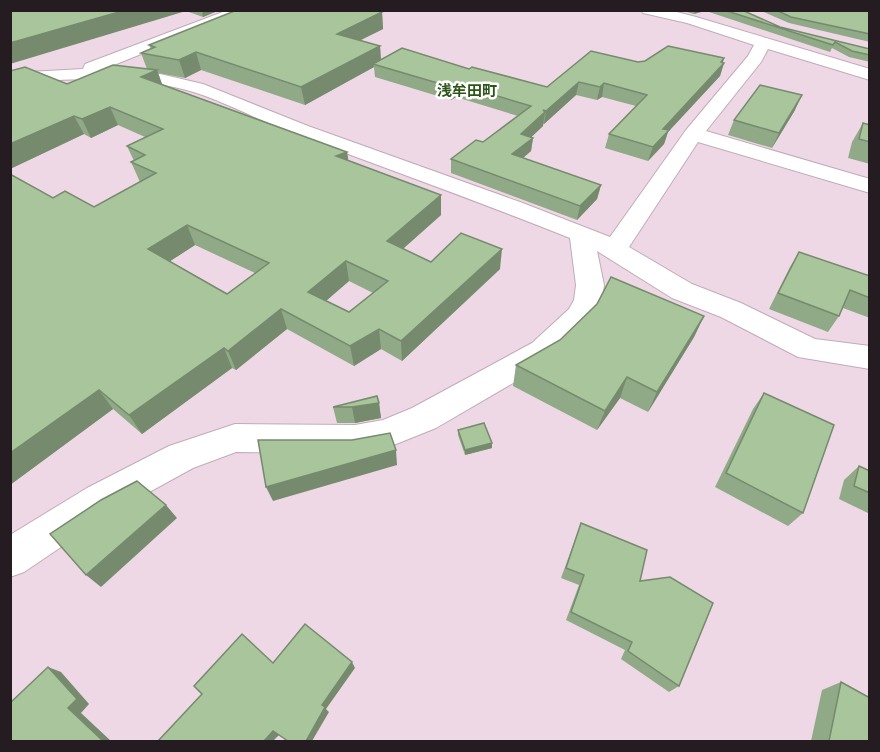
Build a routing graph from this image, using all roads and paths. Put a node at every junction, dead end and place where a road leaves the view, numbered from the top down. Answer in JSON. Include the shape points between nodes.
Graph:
{"nodes":[{"id":1,"x":243,"y":10,"type":"edge"},
{"id":2,"x":648,"y":10,"type":"edge"},
{"id":3,"x":748,"y":23,"type":"edge"},
{"id":4,"x":725,"y":30,"type":"junction"},
{"id":5,"x":759,"y":50,"type":"junction"},
{"id":6,"x":69,"y":73,"type":"junction"},
{"id":7,"x":870,"y":75,"type":"edge"},
{"id":8,"x":10,"y":78,"type":"edge"},
{"id":9,"x":870,"y":88,"type":"edge"},
{"id":10,"x":693,"y":134,"type":"junction"},
{"id":11,"x":870,"y":186,"type":"edge"},
{"id":12,"x":582,"y":234,"type":"junction"},
{"id":13,"x":615,"y":249,"type":"junction"},
{"id":14,"x":866,"y":356,"type":"edge"},
{"id":15,"x":10,"y":558,"type":"edge"}],
"edges":[{"from":1,"to":6,"type":"street"},
{"from":2,"to":4,"type":"street"},
{"from":3,"to":4,"type":"street"},
{"from":4,"to":5,"type":"street"},
{"from":5,"to":7,"type":"street"},
{"from":5,"to":9,"type":"street"},
{"from":5,"to":10,"type":"street"},
{"from":6,"to":8,"type":"street"},
{"from":6,"to":12,"type":"street","via":[[121,74],[197,87],[297,129]]},
{"from":10,"to":11,"type":"street"},
{"from":10,"to":13,"type":"street"},
{"from":12,"to":13,"type":"street"},
{"from":12,"to":15,"type":"street","via":[[590,285],[588,300],[579,316],[543,351],[424,418],[386,434],[356,439],[235,438],[181,457],[100,500]]},
{"from":13,"to":14,"type":"street","via":[[682,291],[731,310],[809,349]]}]}
